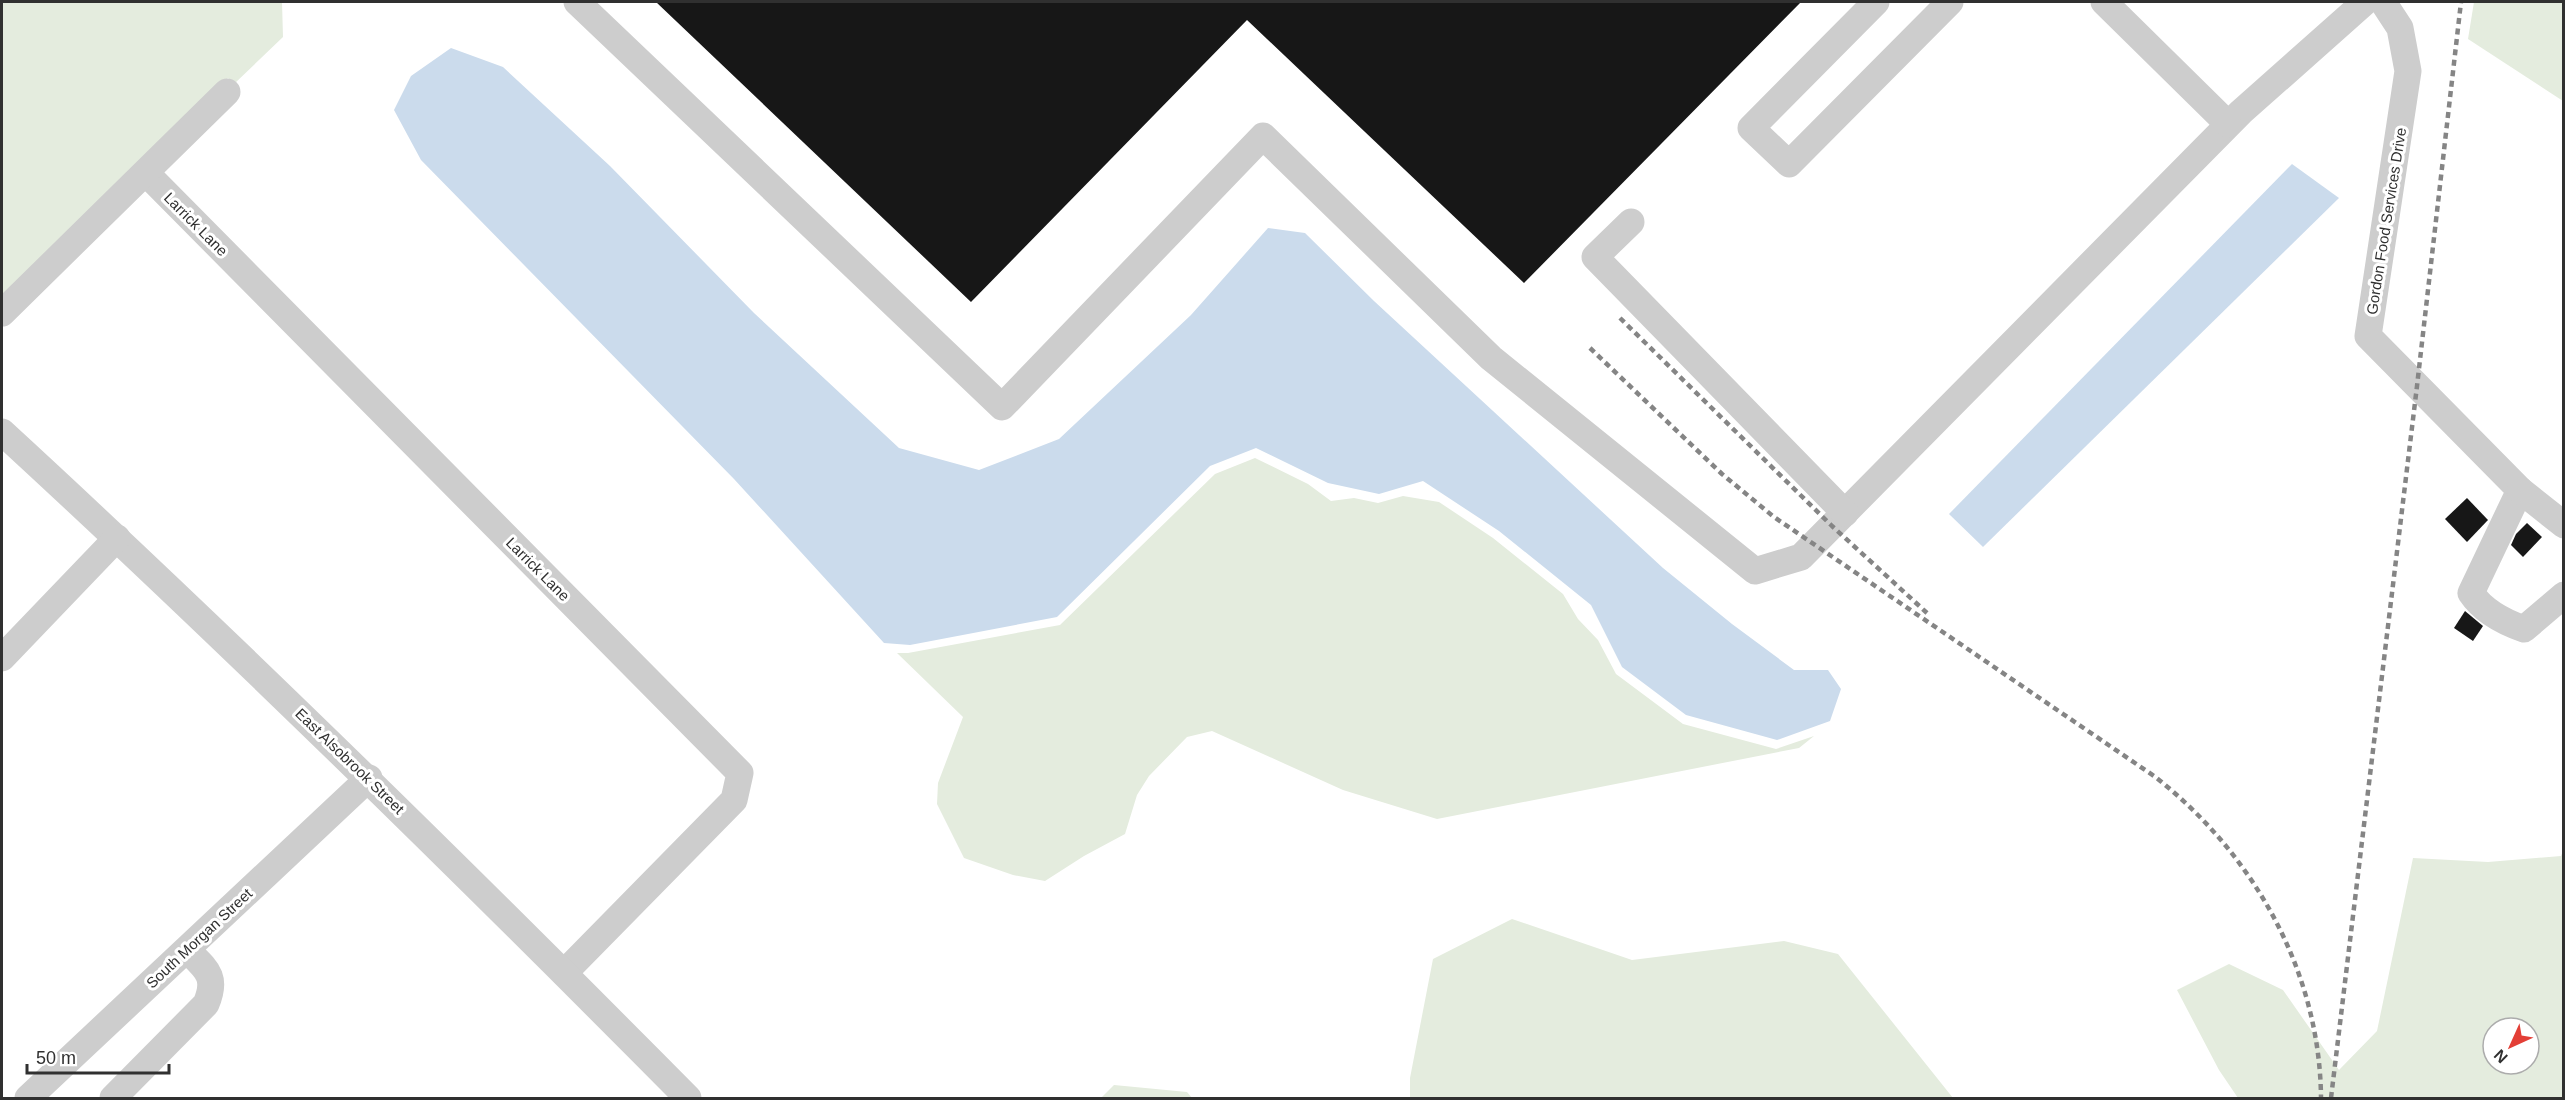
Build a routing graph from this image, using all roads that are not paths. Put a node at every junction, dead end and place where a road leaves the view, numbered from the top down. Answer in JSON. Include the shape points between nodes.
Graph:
{"nodes":[{"id":1,"x":577,"y":2,"type":"edge"},
{"id":2,"x":1875,"y":2,"type":"edge"},
{"id":3,"x":1950,"y":2,"type":"edge"},
{"id":4,"x":2104,"y":2,"type":"edge"},
{"id":5,"x":2365,"y":2,"type":"edge"},
{"id":6,"x":2383,"y":2,"type":"edge"},
{"id":7,"x":227,"y":92,"type":"dead end"},
{"id":8,"x":2229,"y":124,"type":"junction"},
{"id":9,"x":146,"y":173,"type":"junction"},
{"id":10,"x":1631,"y":222,"type":"dead end"},
{"id":11,"x":2,"y":314,"type":"edge"},
{"id":12,"x":2,"y":432,"type":"edge"},
{"id":13,"x":2520,"y":490,"type":"junction"},
{"id":14,"x":1845,"y":513,"type":"junction"},
{"id":15,"x":2564,"y":525,"type":"edge"},
{"id":16,"x":117,"y":538,"type":"junction"},
{"id":17,"x":2564,"y":595,"type":"edge"},
{"id":18,"x":2,"y":658,"type":"edge"},
{"id":19,"x":369,"y":778,"type":"junction"},
{"id":20,"x":187,"y":950,"type":"junction"},
{"id":21,"x":564,"y":973,"type":"junction"},
{"id":22,"x":28,"y":1098,"type":"edge"},
{"id":23,"x":113,"y":1098,"type":"edge"},
{"id":24,"x":688,"y":1098,"type":"edge"}],
"edges":[{"from":1,"to":14,"type":"street","via":[[1002,406],[1263,136],[1491,358],[1755,571],[1801,557]]},
{"from":2,"to":3,"type":"street","via":[[1751,128],[1789,164]]},
{"from":4,"to":8,"type":"street"},
{"from":5,"to":8,"type":"street"},
{"from":6,"to":13,"type":"street","name":"Gordon Food Services Drive","via":[[2400,28],[2408,71],[2368,336]]},
{"from":7,"to":9,"type":"street"},
{"from":8,"to":14,"type":"street"},
{"from":9,"to":11,"type":"street"},
{"from":9,"to":21,"type":"street","name":"Larrick Lane","via":[[740,773],[734,800]]},
{"from":10,"to":14,"type":"street","via":[[1595,257]]},
{"from":12,"to":16,"type":"street","name":"East Alsobrook Street"},
{"from":13,"to":15,"type":"street"},
{"from":13,"to":17,"type":"street","via":[[2471,593],[2477,603],[2524,628]]},
{"from":16,"to":18,"type":"street"},
{"from":16,"to":19,"type":"street","name":"East Alsobrook Street"},
{"from":19,"to":20,"type":"street","name":"South Morgan Street"},
{"from":19,"to":21,"type":"street","name":"East Alsobrook Street"},
{"from":20,"to":22,"type":"street","name":"South Morgan Street"},
{"from":20,"to":23,"type":"street","via":[[209,972],[212,990],[206,1004]]},
{"from":21,"to":24,"type":"street","name":"East Alsobrook Street"}]}
